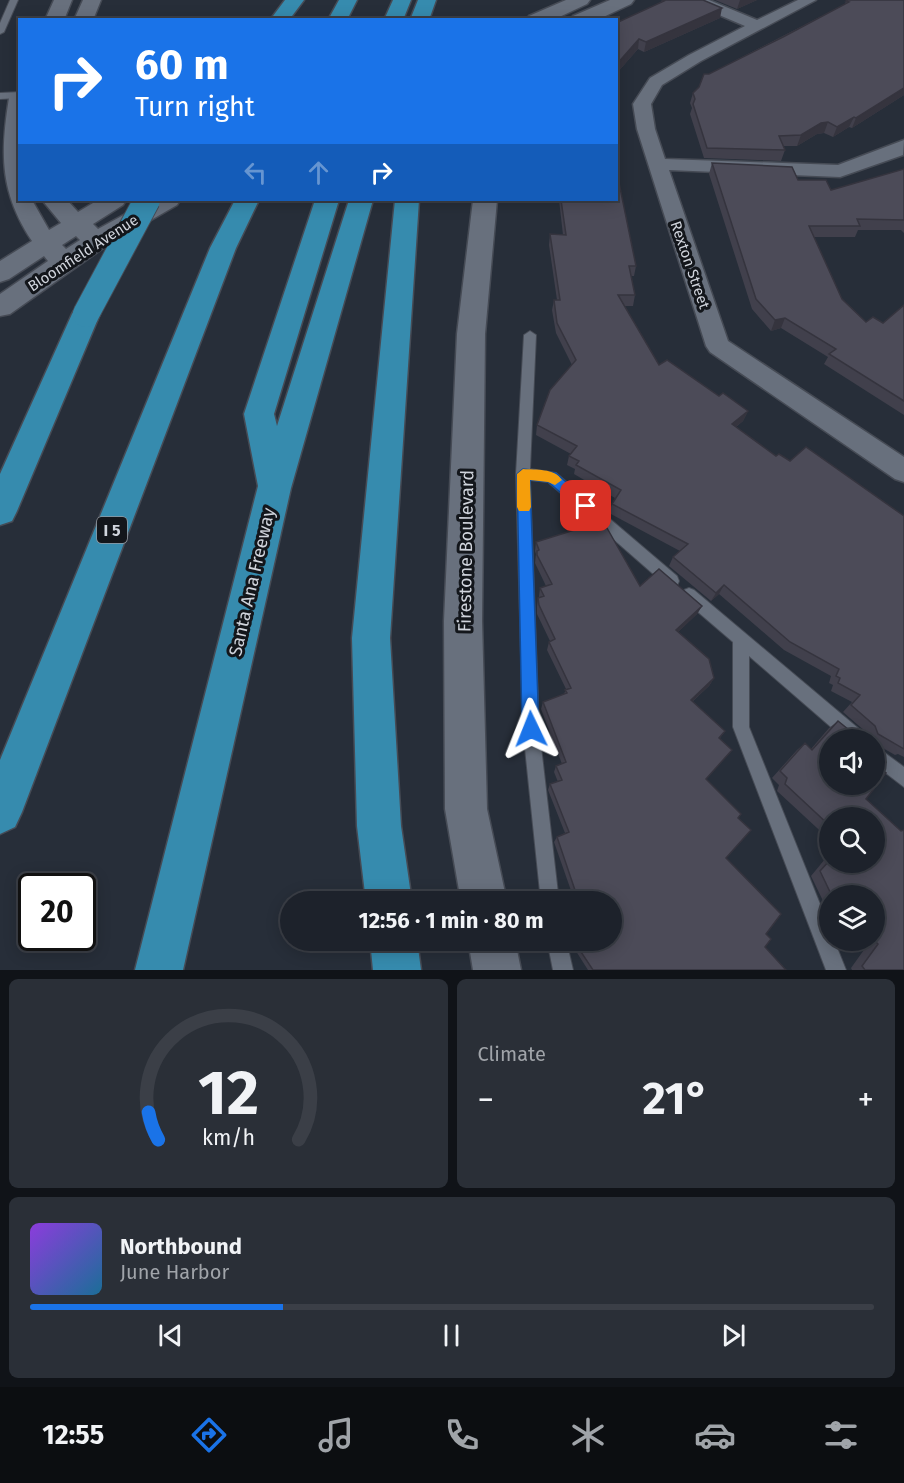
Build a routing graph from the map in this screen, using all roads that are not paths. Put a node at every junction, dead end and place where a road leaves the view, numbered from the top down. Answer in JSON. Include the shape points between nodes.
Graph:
{"nodes":[{"id":1,"x":14,"y":0,"type":"edge"},
{"id":2,"x":63,"y":0,"type":"edge"},
{"id":3,"x":92,"y":0,"type":"edge"},
{"id":4,"x":295,"y":0,"type":"edge"},
{"id":5,"x":348,"y":0,"type":"edge"},
{"id":6,"x":402,"y":0,"type":"edge"},
{"id":7,"x":427,"y":0,"type":"edge"},
{"id":8,"x":581,"y":0,"type":"edge"},
{"id":9,"x":625,"y":0,"type":"edge"},
{"id":10,"x":696,"y":0,"type":"edge"},
{"id":11,"x":809,"y":0,"type":"edge"},
{"id":12,"x":55,"y":18,"type":"edge"},
{"id":13,"x":84,"y":18,"type":"edge"},
{"id":14,"x":281,"y":18,"type":"edge"},
{"id":15,"x":338,"y":18,"type":"edge"},
{"id":16,"x":394,"y":18,"type":"edge"},
{"id":17,"x":420,"y":18,"type":"edge"},
{"id":18,"x":540,"y":18,"type":"edge"},
{"id":19,"x":584,"y":18,"type":"edge"},
{"id":20,"x":757,"y":26,"type":"junction"},
{"id":21,"x":0,"y":32,"type":"edge"},
{"id":22,"x":0,"y":96,"type":"edge"},
{"id":23,"x":18,"y":97,"type":"edge"},
{"id":24,"x":18,"y":101,"type":"edge"},
{"id":25,"x":904,"y":146,"type":"edge"},
{"id":26,"x":657,"y":164,"type":"junction"},
{"id":27,"x":55,"y":201,"type":"edge"},
{"id":28,"x":112,"y":201,"type":"edge"},
{"id":29,"x":146,"y":201,"type":"edge"},
{"id":30,"x":166,"y":201,"type":"edge"},
{"id":31,"x":246,"y":201,"type":"edge"},
{"id":32,"x":407,"y":201,"type":"edge"},
{"id":33,"x":485,"y":201,"type":"edge"},
{"id":34,"x":324,"y":208,"type":"edge"},
{"id":35,"x":358,"y":211,"type":"edge"},
{"id":36,"x":76,"y":223,"type":"junction"},
{"id":37,"x":97,"y":240,"type":"junction"},
{"id":38,"x":44,"y":243,"type":"junction"},
{"id":39,"x":65,"y":263,"type":"junction"},
{"id":40,"x":0,"y":273,"type":"edge"},
{"id":41,"x":0,"y":307,"type":"edge"},
{"id":42,"x":530,"y":335,"type":"dead end"},
{"id":43,"x":904,"y":471,"type":"edge"},
{"id":44,"x":523,"y":474,"type":"junction"},
{"id":45,"x":274,"y":488,"type":"junction"},
{"id":46,"x":0,"y":511,"type":"edge"},
{"id":47,"x":741,"y":639,"type":"junction"},
{"id":48,"x":846,"y":729,"type":"edge"},
{"id":49,"x":885,"y":762,"type":"edge"},
{"id":50,"x":904,"y":778,"type":"edge"},
{"id":51,"x":0,"y":812,"type":"edge"},
{"id":52,"x":387,"y":891,"type":"edge"},
{"id":53,"x":482,"y":891,"type":"edge"},
{"id":54,"x":549,"y":891,"type":"edge"},
{"id":55,"x":394,"y":951,"type":"edge"},
{"id":56,"x":493,"y":951,"type":"edge"},
{"id":57,"x":558,"y":951,"type":"edge"},
{"id":58,"x":159,"y":970,"type":"edge"},
{"id":59,"x":397,"y":970,"type":"edge"},
{"id":60,"x":497,"y":970,"type":"edge"},
{"id":61,"x":562,"y":970,"type":"edge"},
{"id":62,"x":836,"y":970,"type":"edge"}],
"edges":[{"from":1,"to":21,"type":"lane"},
{"from":2,"to":12,"type":"street"},
{"from":3,"to":13,"type":"street"},
{"from":4,"to":14,"type":"highway"},
{"from":5,"to":15,"type":"highway"},
{"from":6,"to":16,"type":"highway"},
{"from":7,"to":17,"type":"highway"},
{"from":8,"to":18,"type":"street"},
{"from":9,"to":19,"type":"street"},
{"from":10,"to":20,"type":"street"},
{"from":11,"to":20,"type":"street","name":"Rexton Street"},
{"from":20,"to":26,"type":"street","name":"Rexton Street","via":[[656,82],[642,104]]},
{"from":22,"to":23,"type":"lane"},
{"from":24,"to":38,"type":"street","via":[[3,145],[2,172],[9,194]]},
{"from":25,"to":26,"type":"street","via":[[840,171]]},
{"from":26,"to":43,"type":"street","name":"Rexton Street","via":[[717,346]]},
{"from":27,"to":36,"type":"street"},
{"from":28,"to":36,"type":"street","name":"Bloomfield Avenue"},
{"from":29,"to":46,"type":"highway","bridge":true,"via":[[86,314]]},
{"from":30,"to":37,"type":"street","name":"Bloomfield Avenue"},
{"from":31,"to":51,"type":"highway","number":"I 5","via":[[223,248]]},
{"from":32,"to":52,"type":"highway","via":[[371,638],[379,826]]},
{"from":33,"to":53,"type":"street","name":"Firestone Boulevard","via":[[471,334],[463,621],[466,809]]},
{"from":34,"to":45,"type":"highway","via":[[259,414]]},
{"from":35,"to":45,"type":"highway","name":"Santa Ana Freeway"},
{"from":36,"to":37,"type":"street"},
{"from":36,"to":38,"type":"street","name":"Bloomfield Avenue"},
{"from":37,"to":39,"type":"street","name":"Bloomfield Avenue"},
{"from":38,"to":39,"type":"street"},
{"from":38,"to":40,"type":"street","name":"Bloomfield Avenue"},
{"from":39,"to":41,"type":"street","name":"Bloomfield Avenue"},
{"from":42,"to":44,"type":"lane"},
{"from":44,"to":47,"type":"lane","via":[[551,477]]},
{"from":44,"to":54,"type":"lane","via":[[531,729]]},
{"from":45,"to":58,"type":"highway","name":"Santa Ana Freeway"},
{"from":47,"to":48,"type":"lane"},
{"from":47,"to":62,"type":"lane","via":[[741,727]]},
{"from":49,"to":50,"type":"lane"},
{"from":55,"to":59,"type":"highway"},
{"from":56,"to":60,"type":"street"},
{"from":57,"to":61,"type":"lane"}]}
